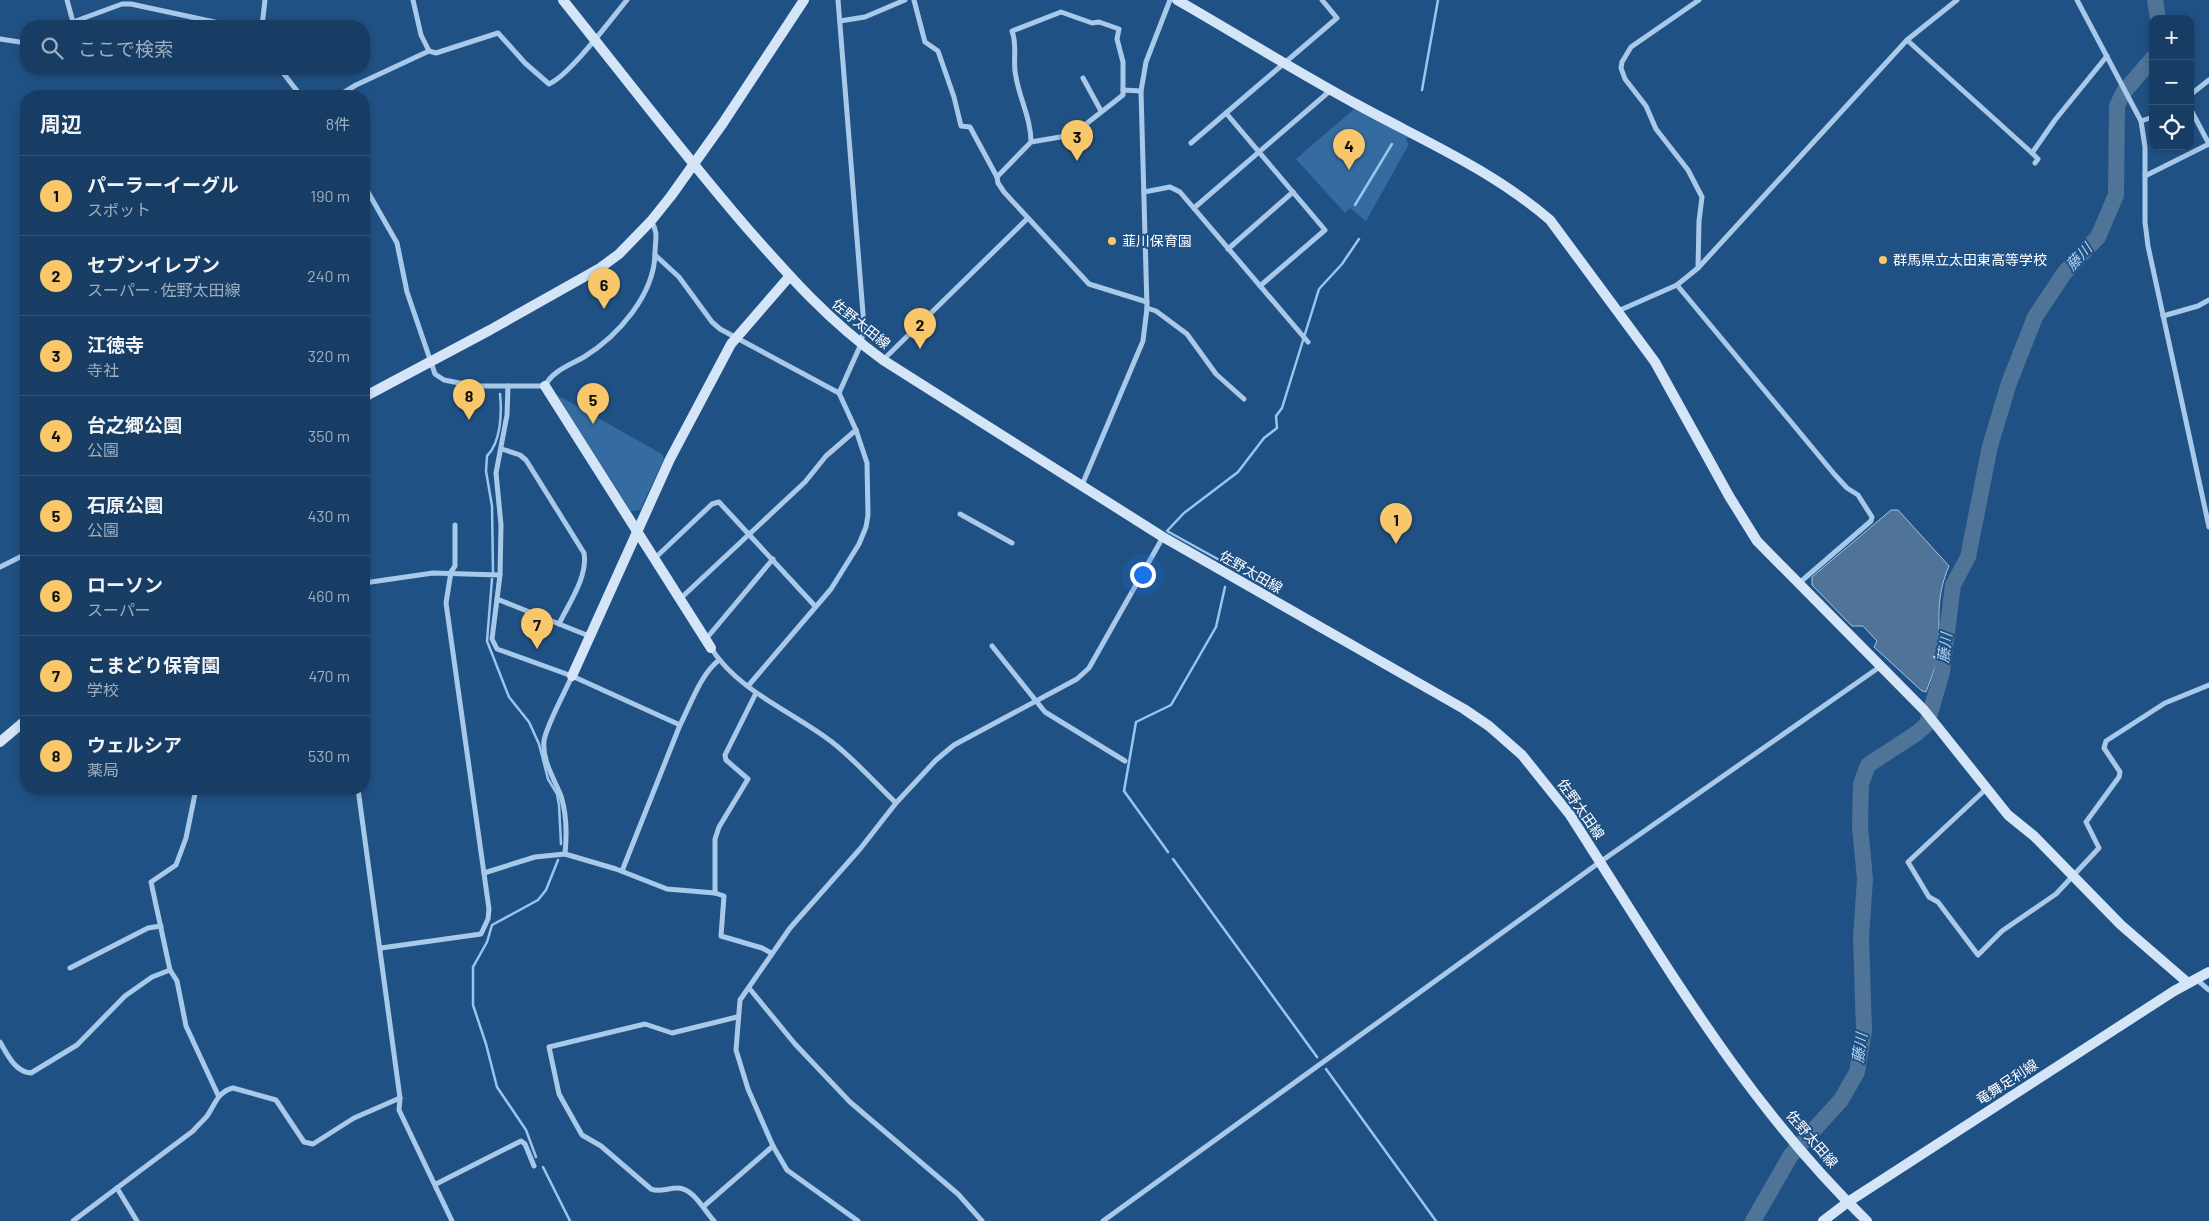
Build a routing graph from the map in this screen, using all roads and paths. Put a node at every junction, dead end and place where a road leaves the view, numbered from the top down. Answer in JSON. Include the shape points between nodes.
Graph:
{"nodes":[{"id":1,"x":67,"y":0,"type":"edge"},
{"id":2,"x":265,"y":0,"type":"edge"},
{"id":3,"x":413,"y":0,"type":"edge"},
{"id":4,"x":563,"y":0,"type":"edge"},
{"id":5,"x":627,"y":0,"type":"edge"},
{"id":6,"x":804,"y":0,"type":"edge"},
{"id":7,"x":838,"y":0,"type":"edge"},
{"id":8,"x":905,"y":0,"type":"edge"},
{"id":9,"x":914,"y":0,"type":"edge"},
{"id":10,"x":1170,"y":0,"type":"edge"},
{"id":11,"x":1178,"y":0,"type":"edge"},
{"id":12,"x":1322,"y":0,"type":"edge"},
{"id":13,"x":1699,"y":0,"type":"edge"},
{"id":14,"x":1957,"y":0,"type":"edge"},
{"id":15,"x":2076,"y":0,"type":"edge"},
{"id":16,"x":131,"y":2,"type":"edge"},
{"id":17,"x":72,"y":20,"type":"edge"},
{"id":18,"x":78,"y":20,"type":"edge"},
{"id":19,"x":208,"y":20,"type":"edge"},
{"id":20,"x":263,"y":20,"type":"edge"},
{"id":21,"x":840,"y":21,"type":"junction"},
{"id":22,"x":0,"y":39,"type":"edge"},
{"id":23,"x":595,"y":39,"type":"junction"},
{"id":24,"x":1907,"y":40,"type":"junction"},
{"id":25,"x":20,"y":42,"type":"edge"},
{"id":26,"x":429,"y":51,"type":"junction"},
{"id":27,"x":2107,"y":56,"type":"junction"},
{"id":28,"x":1285,"y":63,"type":"junction"},
{"id":29,"x":285,"y":75,"type":"edge"},
{"id":30,"x":1084,"y":78,"type":"dead end"},
{"id":31,"x":2209,"y":80,"type":"edge"},
{"id":32,"x":296,"y":90,"type":"edge"},
{"id":33,"x":347,"y":90,"type":"edge"},
{"id":34,"x":1123,"y":90,"type":"junction"},
{"id":35,"x":1332,"y":90,"type":"junction"},
{"id":36,"x":1141,"y":91,"type":"junction"},
{"id":37,"x":2194,"y":92,"type":"edge"},
{"id":38,"x":1101,"y":111,"type":"junction"},
{"id":39,"x":1226,"y":113,"type":"junction"},
{"id":40,"x":2194,"y":116,"type":"edge"},
{"id":41,"x":2149,"y":118,"type":"edge"},
{"id":42,"x":2141,"y":121,"type":"junction"},
{"id":43,"x":1031,"y":142,"type":"junction"},
{"id":44,"x":1191,"y":143,"type":"dead end"},
{"id":45,"x":2209,"y":144,"type":"edge"},
{"id":46,"x":1260,"y":153,"type":"junction"},
{"id":47,"x":2032,"y":153,"type":"junction"},
{"id":48,"x":693,"y":163,"type":"junction"},
{"id":49,"x":2035,"y":163,"type":"dead end"},
{"id":50,"x":2145,"y":176,"type":"junction"},
{"id":51,"x":997,"y":177,"type":"junction"},
{"id":52,"x":1144,"y":192,"type":"junction"},
{"id":53,"x":1292,"y":192,"type":"junction"},
{"id":54,"x":370,"y":196,"type":"edge"},
{"id":55,"x":1194,"y":208,"type":"junction"},
{"id":56,"x":1028,"y":218,"type":"junction"},
{"id":57,"x":651,"y":221,"type":"junction"},
{"id":58,"x":1228,"y":249,"type":"junction"},
{"id":59,"x":655,"y":255,"type":"junction"},
{"id":60,"x":1698,"y":268,"type":"junction"},
{"id":61,"x":789,"y":276,"type":"junction"},
{"id":62,"x":1677,"y":285,"type":"junction"},
{"id":63,"x":1260,"y":286,"type":"junction"},
{"id":64,"x":2209,"y":300,"type":"edge"},
{"id":65,"x":1146,"y":302,"type":"junction"},
{"id":66,"x":1147,"y":308,"type":"junction"},
{"id":67,"x":1618,"y":311,"type":"junction"},
{"id":68,"x":2163,"y":316,"type":"junction"},
{"id":69,"x":735,"y":337,"type":"junction"},
{"id":70,"x":1308,"y":342,"type":"dead end"},
{"id":71,"x":861,"y":344,"type":"junction"},
{"id":72,"x":883,"y":360,"type":"junction"},
{"id":73,"x":430,"y":362,"type":"junction"},
{"id":74,"x":508,"y":386,"type":"junction"},
{"id":75,"x":545,"y":386,"type":"junction"},
{"id":76,"x":839,"y":393,"type":"junction"},
{"id":77,"x":370,"y":394,"type":"edge"},
{"id":78,"x":1244,"y":399,"type":"dead end"},
{"id":79,"x":856,"y":430,"type":"junction"},
{"id":80,"x":502,"y":449,"type":"junction"},
{"id":81,"x":1082,"y":485,"type":"junction"},
{"id":82,"x":960,"y":514,"type":"dead end"},
{"id":83,"x":455,"y":525,"type":"dead end"},
{"id":84,"x":2209,"y":527,"type":"edge"},
{"id":85,"x":636,"y":530,"type":"junction"},
{"id":86,"x":750,"y":533,"type":"junction"},
{"id":87,"x":1163,"y":537,"type":"junction"},
{"id":88,"x":1012,"y":544,"type":"dead end"},
{"id":89,"x":20,"y":557,"type":"edge"},
{"id":90,"x":654,"y":559,"type":"junction"},
{"id":91,"x":773,"y":559,"type":"junction"},
{"id":92,"x":0,"y":566,"type":"edge"},
{"id":93,"x":451,"y":572,"type":"junction"},
{"id":94,"x":500,"y":575,"type":"junction"},
{"id":95,"x":370,"y":582,"type":"edge"},
{"id":96,"x":1798,"y":584,"type":"junction"},
{"id":97,"x":681,"y":598,"type":"junction"},
{"id":98,"x":497,"y":599,"type":"junction"},
{"id":99,"x":815,"y":606,"type":"junction"},
{"id":100,"x":559,"y":624,"type":"junction"},
{"id":101,"x":589,"y":636,"type":"junction"},
{"id":102,"x":708,"y":643,"type":"junction"},
{"id":103,"x":992,"y":646,"type":"dead end"},
{"id":104,"x":718,"y":660,"type":"junction"},
{"id":105,"x":1881,"y":666,"type":"junction"},
{"id":106,"x":572,"y":676,"type":"junction"},
{"id":107,"x":2209,"y":685,"type":"edge"},
{"id":108,"x":748,"y":686,"type":"junction"},
{"id":109,"x":756,"y":693,"type":"junction"},
{"id":110,"x":1035,"y":703,"type":"junction"},
{"id":111,"x":20,"y":725,"type":"edge"},
{"id":112,"x":680,"y":725,"type":"junction"},
{"id":113,"x":0,"y":742,"type":"edge"},
{"id":114,"x":1125,"y":761,"type":"dead end"},
{"id":115,"x":1987,"y":788,"type":"junction"},
{"id":116,"x":195,"y":795,"type":"edge"},
{"id":117,"x":359,"y":795,"type":"edge"},
{"id":118,"x":896,"y":803,"type":"junction"},
{"id":119,"x":564,"y":854,"type":"junction"},
{"id":120,"x":1600,"y":862,"type":"junction"},
{"id":121,"x":622,"y":871,"type":"junction"},
{"id":122,"x":484,"y":873,"type":"junction"},
{"id":123,"x":2074,"y":875,"type":"junction"},
{"id":124,"x":715,"y":893,"type":"junction"},
{"id":125,"x":161,"y":926,"type":"junction"},
{"id":126,"x":381,"y":948,"type":"junction"},
{"id":127,"x":771,"y":953,"type":"junction"},
{"id":128,"x":70,"y":968,"type":"dead end"},
{"id":129,"x":170,"y":970,"type":"junction"},
{"id":130,"x":2209,"y":972,"type":"edge"},
{"id":131,"x":2192,"y":981,"type":"junction"},
{"id":132,"x":749,"y":988,"type":"junction"},
{"id":133,"x":2209,"y":990,"type":"edge"},
{"id":134,"x":738,"y":1017,"type":"junction"},
{"id":135,"x":0,"y":1042,"type":"edge"},
{"id":136,"x":218,"y":1096,"type":"junction"},
{"id":137,"x":400,"y":1098,"type":"junction"},
{"id":138,"x":773,"y":1146,"type":"junction"},
{"id":139,"x":534,"y":1166,"type":"dead end"},
{"id":140,"x":436,"y":1184,"type":"junction"},
{"id":141,"x":117,"y":1188,"type":"junction"},
{"id":142,"x":1848,"y":1202,"type":"junction"},
{"id":143,"x":704,"y":1206,"type":"junction"},
{"id":144,"x":709,"y":1216,"type":"junction"},
{"id":145,"x":73,"y":1221,"type":"edge"},
{"id":146,"x":137,"y":1221,"type":"edge"},
{"id":147,"x":452,"y":1221,"type":"edge"},
{"id":148,"x":704,"y":1221,"type":"edge"},
{"id":149,"x":714,"y":1221,"type":"edge"},
{"id":150,"x":858,"y":1221,"type":"edge"},
{"id":151,"x":982,"y":1221,"type":"edge"},
{"id":152,"x":1103,"y":1221,"type":"edge"},
{"id":153,"x":1823,"y":1221,"type":"edge"},
{"id":154,"x":1868,"y":1221,"type":"edge"}],
"edges":[{"from":1,"to":17,"type":"street"},
{"from":2,"to":20,"type":"street"},
{"from":3,"to":26,"type":"street","via":[[421,35]]},
{"from":4,"to":23,"type":"street","name":"佐野太田線"},
{"from":5,"to":23,"type":"street"},
{"from":6,"to":48,"type":"street"},
{"from":7,"to":21,"type":"street"},
{"from":8,"to":21,"type":"street","via":[[865,17]]},
{"from":9,"to":51,"type":"street","via":[[925,42],[938,51],[961,126],[970,126]]},
{"from":10,"to":36,"type":"street","via":[[1146,62]]},
{"from":11,"to":28,"type":"street"},
{"from":12,"to":28,"type":"street","via":[[1337,18]]},
{"from":13,"to":60,"type":"street","via":[[1631,47],[1621,68],[1625,79],[1646,106],[1656,129],[1688,170],[1702,197],[1698,221]]},
{"from":14,"to":24,"type":"street"},
{"from":15,"to":27,"type":"street"},
{"from":16,"to":18,"type":"street"},
{"from":16,"to":19,"type":"street"},
{"from":21,"to":71,"type":"street","via":[[864,326]]},
{"from":22,"to":25,"type":"street"},
{"from":23,"to":26,"type":"street","via":[[549,84],[498,33],[436,53]]},
{"from":23,"to":48,"type":"street","name":"佐野太田線"},
{"from":24,"to":47,"type":"street"},
{"from":24,"to":60,"type":"street"},
{"from":26,"to":33,"type":"street"},
{"from":27,"to":42,"type":"street"},
{"from":27,"to":47,"type":"street"},
{"from":28,"to":35,"type":"street"},
{"from":28,"to":39,"type":"street"},
{"from":29,"to":32,"type":"street"},
{"from":30,"to":38,"type":"street"},
{"from":31,"to":37,"type":"street"},
{"from":34,"to":36,"type":"street"},
{"from":34,"to":38,"type":"street","via":[[1123,95]]},
{"from":34,"to":43,"type":"street","via":[[1123,62],[1117,38],[1120,29],[1062,12],[1012,31],[1016,42],[1015,76],[1031,127]]},
{"from":35,"to":46,"type":"street"},
{"from":35,"to":67,"type":"street","via":[[1456,155],[1536,208],[1550,220]]},
{"from":36,"to":52,"type":"street"},
{"from":38,"to":43,"type":"street","via":[[1072,135]]},
{"from":39,"to":44,"type":"street"},
{"from":39,"to":46,"type":"street"},
{"from":40,"to":45,"type":"street"},
{"from":41,"to":42,"type":"street"},
{"from":42,"to":50,"type":"street"},
{"from":43,"to":51,"type":"street"},
{"from":45,"to":50,"type":"street"},
{"from":46,"to":53,"type":"street"},
{"from":46,"to":55,"type":"street"},
{"from":47,"to":49,"type":"street","via":[[2038,159]]},
{"from":48,"to":57,"type":"street"},
{"from":48,"to":61,"type":"street","name":"佐野太田線"},
{"from":50,"to":68,"type":"street","via":[[2148,246]]},
{"from":51,"to":56,"type":"street","via":[[1004,192]]},
{"from":52,"to":55,"type":"street","via":[[1170,187],[1180,192]]},
{"from":52,"to":65,"type":"street"},
{"from":53,"to":58,"type":"street"},
{"from":53,"to":63,"type":"street","via":[[1325,230]]},
{"from":54,"to":73,"type":"street","via":[[397,243],[407,292]]},
{"from":55,"to":58,"type":"street"},
{"from":56,"to":65,"type":"street","via":[[1089,284]]},
{"from":56,"to":72,"type":"street"},
{"from":57,"to":59,"type":"street","via":[[658,233]]},
{"from":57,"to":73,"type":"street","via":[[619,254],[600,268]]},
{"from":58,"to":63,"type":"street"},
{"from":59,"to":69,"type":"street","via":[[679,278],[712,322]]},
{"from":59,"to":75,"type":"street","via":[[653,272],[638,305],[604,342],[554,375]]},
{"from":60,"to":62,"type":"street"},
{"from":61,"to":69,"type":"street"},
{"from":61,"to":71,"type":"street","name":"佐野太田線","via":[[822,311]]},
{"from":62,"to":67,"type":"street"},
{"from":62,"to":96,"type":"street","via":[[1835,475],[1858,495],[1872,517]]},
{"from":63,"to":70,"type":"street"},
{"from":64,"to":68,"type":"street"},
{"from":65,"to":66,"type":"street"},
{"from":66,"to":78,"type":"street","via":[[1156,310],[1187,334],[1216,374]]},
{"from":66,"to":81,"type":"street","via":[[1143,341]]},
{"from":67,"to":96,"type":"street","via":[[1670,386],[1757,541]]},
{"from":68,"to":84,"type":"street"},
{"from":69,"to":76,"type":"street"},
{"from":69,"to":85,"type":"street","via":[[672,454]]},
{"from":71,"to":72,"type":"street","name":"佐野太田線"},
{"from":71,"to":76,"type":"street"},
{"from":72,"to":81,"type":"street","name":"佐野太田線"},
{"from":73,"to":74,"type":"street","via":[[435,374],[444,380],[475,386]]},
{"from":73,"to":77,"type":"street"},
{"from":74,"to":75,"type":"street"},
{"from":74,"to":80,"type":"street","via":[[508,415]]},
{"from":75,"to":85,"type":"street"},
{"from":76,"to":79,"type":"street"},
{"from":79,"to":86,"type":"street"},
{"from":79,"to":99,"type":"street","via":[[867,463],[866,527],[831,589]]},
{"from":80,"to":94,"type":"street","via":[[496,473]]},
{"from":80,"to":100,"type":"street","via":[[526,460],[584,553],[586,561],[580,580]]},
{"from":81,"to":87,"type":"street","name":"佐野太田線"},
{"from":82,"to":88,"type":"street"},
{"from":83,"to":93,"type":"street","via":[[455,566]]},
{"from":85,"to":90,"type":"street"},
{"from":85,"to":101,"type":"street"},
{"from":86,"to":90,"type":"street","via":[[723,504],[716,502]]},
{"from":86,"to":91,"type":"street"},
{"from":86,"to":97,"type":"street"},
{"from":87,"to":110,"type":"street","via":[[1089,668],[1083,675]]},
{"from":87,"to":120,"type":"street","name":"佐野太田線","via":[[1412,678],[1489,726],[1522,755],[1545,782]]},
{"from":89,"to":92,"type":"street"},
{"from":90,"to":97,"type":"street"},
{"from":91,"to":99,"type":"street"},
{"from":91,"to":102,"type":"street"},
{"from":93,"to":94,"type":"street"},
{"from":93,"to":95,"type":"street"},
{"from":93,"to":122,"type":"street","via":[[446,604]]},
{"from":94,"to":98,"type":"street"},
{"from":96,"to":105,"type":"street"},
{"from":97,"to":102,"type":"street"},
{"from":98,"to":100,"type":"street"},
{"from":98,"to":106,"type":"street","via":[[492,639],[497,649]]},
{"from":99,"to":108,"type":"street"},
{"from":100,"to":101,"type":"street"},
{"from":101,"to":106,"type":"street"},
{"from":102,"to":104,"type":"street"},
{"from":103,"to":110,"type":"street"},
{"from":104,"to":108,"type":"street"},
{"from":104,"to":112,"type":"street","via":[[702,682]]},
{"from":105,"to":115,"type":"street","via":[[1936,723]]},
{"from":105,"to":120,"type":"street"},
{"from":106,"to":112,"type":"street"},
{"from":106,"to":119,"type":"street","via":[[544,740],[550,774],[563,805],[567,828]]},
{"from":107,"to":123,"type":"street","via":[[2165,703],[2104,744],[2120,772],[2086,822],[2099,848]]},
{"from":108,"to":109,"type":"street"},
{"from":109,"to":118,"type":"street","via":[[833,743]]},
{"from":109,"to":124,"type":"street","via":[[725,755],[726,760],[748,779],[715,839]]},
{"from":110,"to":114,"type":"street"},
{"from":110,"to":118,"type":"street","via":[[954,745]]},
{"from":111,"to":113,"type":"street"},
{"from":112,"to":121,"type":"street"},
{"from":115,"to":123,"type":"street","via":[[2008,815]]},
{"from":115,"to":123,"type":"street","via":[[1908,862],[1929,897],[1938,902],[1978,954],[2002,931],[2056,894]]},
{"from":116,"to":125,"type":"street","via":[[186,838],[176,865],[151,882]]},
{"from":117,"to":126,"type":"street"},
{"from":118,"to":127,"type":"street"},
{"from":119,"to":121,"type":"street"},
{"from":119,"to":122,"type":"street","via":[[535,857]]},
{"from":120,"to":142,"type":"street","name":"佐野太田線","via":[[1720,1048],[1753,1092]]},
{"from":120,"to":152,"type":"street"},
{"from":121,"to":124,"type":"street","via":[[667,889]]},
{"from":122,"to":126,"type":"street","via":[[489,909],[481,934]]},
{"from":123,"to":131,"type":"street","via":[[2121,925]]},
{"from":124,"to":127,"type":"street","via":[[724,896],[721,936]]},
{"from":125,"to":128,"type":"street","via":[[148,928]]},
{"from":125,"to":129,"type":"street"},
{"from":126,"to":137,"type":"street"},
{"from":127,"to":132,"type":"street"},
{"from":129,"to":135,"type":"street","via":[[152,977],[125,996],[77,1045],[31,1073],[25,1073],[13,1064]]},
{"from":129,"to":136,"type":"street","via":[[177,981],[186,1026]]},
{"from":130,"to":131,"type":"street","name":"竜舞足利線"},
{"from":131,"to":133,"type":"street"},
{"from":131,"to":142,"type":"street","name":"竜舞足利線"},
{"from":132,"to":134,"type":"street","via":[[740,1000]]},
{"from":132,"to":151,"type":"street","via":[[795,1044],[850,1102],[958,1194]]},
{"from":134,"to":138,"type":"street","via":[[736,1050],[740,1066]]},
{"from":134,"to":143,"type":"street","via":[[672,1032],[645,1024],[549,1047],[559,1094],[582,1135],[601,1146],[650,1189],[679,1187]]},
{"from":136,"to":137,"type":"street","via":[[233,1088],[276,1100],[308,1144],[354,1118]]},
{"from":136,"to":141,"type":"street","via":[[207,1116],[193,1131]]},
{"from":137,"to":140,"type":"street","via":[[402,1121]]},
{"from":138,"to":143,"type":"street"},
{"from":138,"to":150,"type":"street","via":[[787,1170]]},
{"from":139,"to":140,"type":"street","via":[[525,1144],[520,1141]]},
{"from":140,"to":147,"type":"street"},
{"from":141,"to":145,"type":"street"},
{"from":141,"to":146,"type":"street"},
{"from":142,"to":153,"type":"street","name":"竜舞足利線"},
{"from":142,"to":154,"type":"street","name":"佐野太田線"},
{"from":143,"to":144,"type":"street"},
{"from":144,"to":148,"type":"street"},
{"from":144,"to":149,"type":"street"}]}
